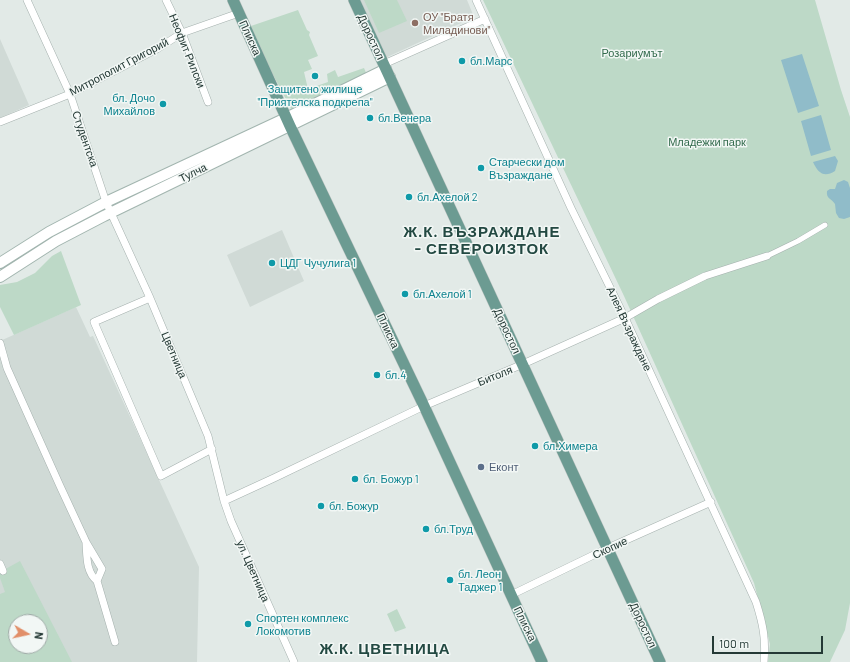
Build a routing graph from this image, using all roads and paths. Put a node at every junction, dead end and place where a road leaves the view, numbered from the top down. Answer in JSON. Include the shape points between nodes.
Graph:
{"nodes":[{"id":1,"x":27,"y":0,"type":"edge"},
{"id":2,"x":166,"y":0,"type":"edge"},
{"id":3,"x":233,"y":0,"type":"edge"},
{"id":4,"x":354,"y":0,"type":"edge"},
{"id":5,"x":476,"y":0,"type":"edge"},
{"id":6,"x":239,"y":13,"type":"junction"},
{"id":7,"x":485,"y":19,"type":"junction"},
{"id":8,"x":182,"y":33,"type":"junction"},
{"id":9,"x":387,"y":70,"type":"junction"},
{"id":10,"x":70,"y":94,"type":"junction"},
{"id":11,"x":208,"y":102,"type":"dead end"},
{"id":12,"x":0,"y":122,"type":"edge"},
{"id":13,"x":288,"y":122,"type":"junction"},
{"id":14,"x":106,"y":202,"type":"junction"},
{"id":15,"x":111,"y":213,"type":"junction"},
{"id":16,"x":825,"y":225,"type":"dead end"},
{"id":17,"x":767,"y":256,"type":"joint"},
{"id":18,"x":0,"y":263,"type":"edge"},
{"id":19,"x":0,"y":277,"type":"edge"},
{"id":20,"x":150,"y":298,"type":"junction"},
{"id":21,"x":625,"y":318,"type":"junction"},
{"id":22,"x":0,"y":343,"type":"edge"},
{"id":23,"x":523,"y":364,"type":"junction"},
{"id":24,"x":3,"y":370,"type":"edge"},
{"id":25,"x":424,"y":406,"type":"junction"},
{"id":26,"x":212,"y":449,"type":"junction"},
{"id":27,"x":224,"y":501,"type":"junction"},
{"id":28,"x":711,"y":502,"type":"junction"},
{"id":29,"x":86,"y":542,"type":"junction"},
{"id":30,"x":608,"y":548,"type":"junction"},
{"id":31,"x":97,"y":581,"type":"junction"},
{"id":32,"x":511,"y":595,"type":"junction"},
{"id":33,"x":115,"y":642,"type":"dead end"},
{"id":34,"x":294,"y":662,"type":"edge"},
{"id":35,"x":542,"y":662,"type":"edge"},
{"id":36,"x":660,"y":662,"type":"edge"},
{"id":37,"x":764,"y":662,"type":"edge"}],
"edges":[{"from":1,"to":10,"type":"street","name":"Студентска"},
{"from":2,"to":8,"type":"street","name":"Неофит Рилски"},
{"from":3,"to":6,"type":"main road","name":"Плиска"},
{"from":4,"to":9,"type":"main road","name":"Доростол"},
{"from":5,"to":7,"type":"street","name":"Алея Възраждане"},
{"from":6,"to":8,"type":"street","name":"Митрополит Григорий"},
{"from":6,"to":13,"type":"main road","name":"Плиска"},
{"from":7,"to":9,"type":"street"},
{"from":7,"to":21,"type":"street","name":"Алея Възраждане","via":[[571,208]]},
{"from":8,"to":10,"type":"street","name":"Митрополит Григорий","via":[[157,49]]},
{"from":8,"to":11,"type":"street","name":"Неофит Рилски"},
{"from":9,"to":13,"type":"main road","name":"Тулча"},
{"from":9,"to":23,"type":"main road","name":"Доростол"},
{"from":10,"to":12,"type":"street","name":"Митрополит Григорий"},
{"from":10,"to":14,"type":"street","name":"Студентска"},
{"from":13,"to":14,"type":"main road","name":"Тулча"},
{"from":13,"to":15,"type":"main road","name":"Тулча"},
{"from":13,"to":25,"type":"main road","name":"Плиска"},
{"from":14,"to":15,"type":"street","name":"Студентска"},
{"from":14,"to":18,"type":"main road","name":"Тулча","via":[[49,232]]},
{"from":15,"to":19,"type":"main road","name":"Тулча","via":[[56,241]]},
{"from":15,"to":20,"type":"street","name":"Цветница"},
{"from":16,"to":17,"type":"street"},
{"from":17,"to":21,"type":"street","name":"Битоля","via":[[704,276]]},
{"from":20,"to":26,"type":"street","name":"Цветница"},
{"from":20,"to":26,"type":"street","via":[[94,322],[161,476]]},
{"from":21,"to":23,"type":"street","name":"Битоля"},
{"from":21,"to":28,"type":"street","name":"Алея Възраждане"},
{"from":22,"to":24,"type":"street"},
{"from":23,"to":25,"type":"street","name":"Битоля"},
{"from":23,"to":30,"type":"main road","name":"Доростол"},
{"from":24,"to":29,"type":"street"},
{"from":25,"to":27,"type":"street","name":"Битоля"},
{"from":25,"to":32,"type":"main road","name":"Плиска"},
{"from":26,"to":27,"type":"street","name":"Цветница"},
{"from":27,"to":34,"type":"street","name":"ул. Цветница"},
{"from":28,"to":30,"type":"street","name":"Скопие"},
{"from":28,"to":37,"type":"street","name":"Алея Възраждане","via":[[761,616],[766,644]]},
{"from":29,"to":31,"type":"street","via":[[87,563]]},
{"from":29,"to":31,"type":"street","via":[[102,569]]},
{"from":30,"to":32,"type":"street","name":"Скопие"},
{"from":30,"to":36,"type":"main road","name":"Доростол"},
{"from":31,"to":33,"type":"street"},
{"from":32,"to":35,"type":"main road","name":"Плиска"}]}
